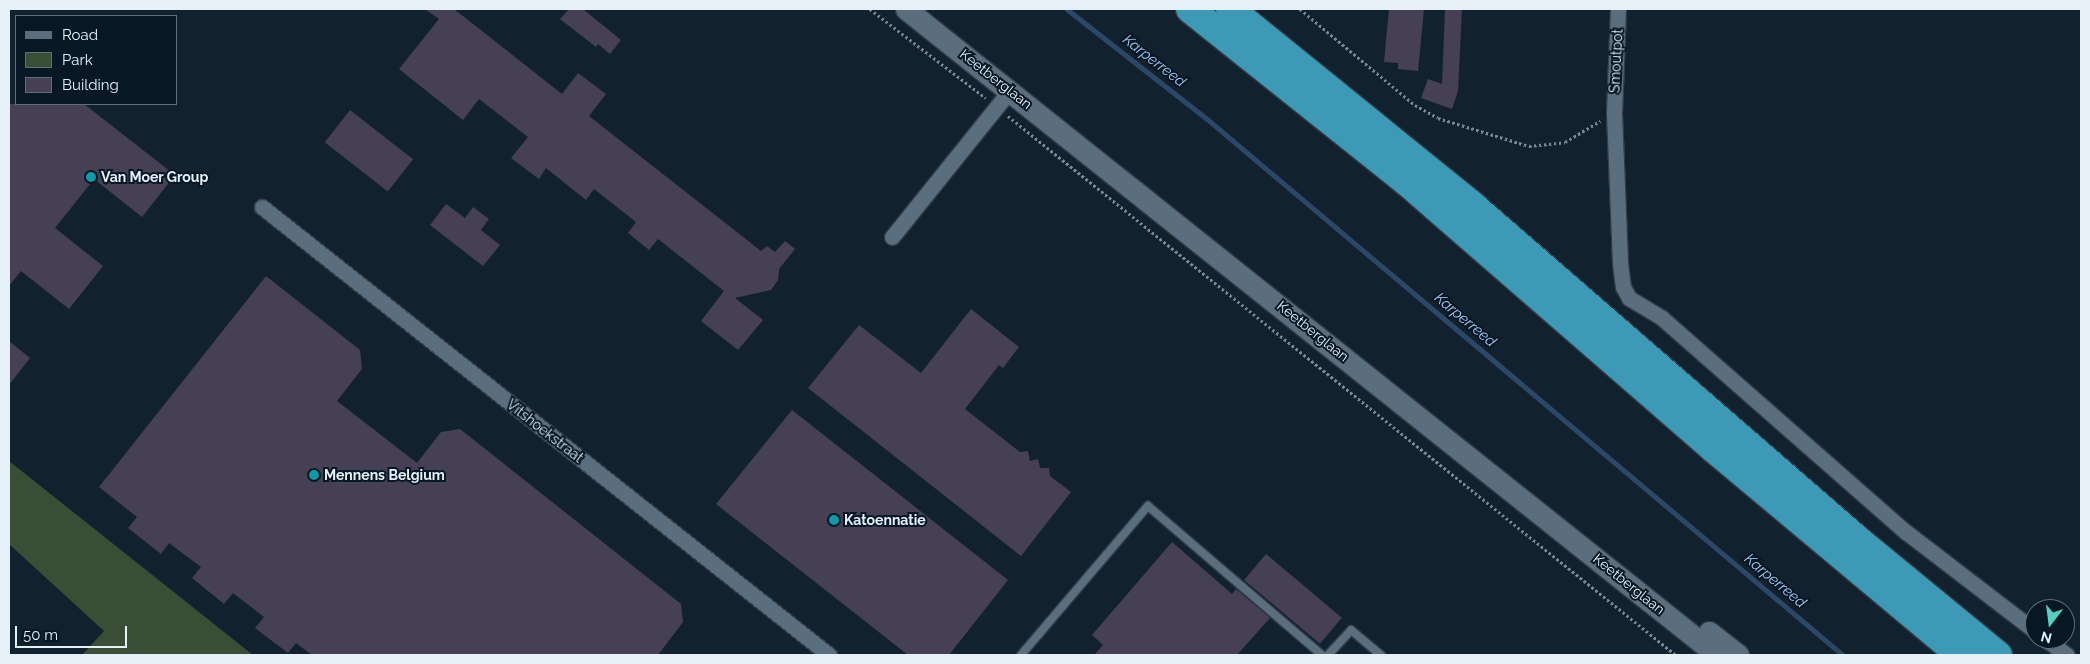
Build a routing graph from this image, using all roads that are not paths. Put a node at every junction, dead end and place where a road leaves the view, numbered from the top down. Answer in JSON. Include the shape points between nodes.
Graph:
{"nodes":[{"id":1,"x":906,"y":9,"type":"edge"},
{"id":2,"x":928,"y":9,"type":"edge"},
{"id":3,"x":1190,"y":9,"type":"edge"},
{"id":4,"x":1230,"y":9,"type":"edge"},
{"id":5,"x":1618,"y":9,"type":"edge"},
{"id":6,"x":1010,"y":90,"type":"junction"},
{"id":7,"x":262,"y":207,"type":"dead end"},
{"id":8,"x":892,"y":237,"type":"dead end"},
{"id":9,"x":2025,"y":623,"type":"edge"},
{"id":10,"x":829,"y":655,"type":"edge"},
{"id":11,"x":1021,"y":655,"type":"edge"},
{"id":12,"x":1322,"y":655,"type":"edge"},
{"id":13,"x":1328,"y":655,"type":"edge"},
{"id":14,"x":1380,"y":655,"type":"edge"},
{"id":15,"x":1718,"y":655,"type":"edge"},
{"id":16,"x":1738,"y":655,"type":"edge"},
{"id":17,"x":1960,"y":655,"type":"edge"},
{"id":18,"x":1998,"y":655,"type":"edge"}],
"edges":[{"from":1,"to":6,"type":"main road","name":"Keetberglaan"},
{"from":2,"to":16,"type":"main road","name":"Keetberglaan"},
{"from":3,"to":17,"type":"highway","via":[[1415,190],[1714,449]]},
{"from":4,"to":18,"type":"highway","via":[[1466,200],[1858,540]]},
{"from":5,"to":9,"type":"street","name":"Smoutpot","via":[[1614,113],[1622,287],[1630,298],[1662,318],[1906,532]]},
{"from":6,"to":8,"type":"street"},
{"from":6,"to":15,"type":"main road","name":"Keetberglaan"},
{"from":7,"to":10,"type":"street","name":"Vitshoekstraat"},
{"from":11,"to":12,"type":"lane","via":[[1148,506]]},
{"from":13,"to":14,"type":"lane","via":[[1351,630]]}]}
